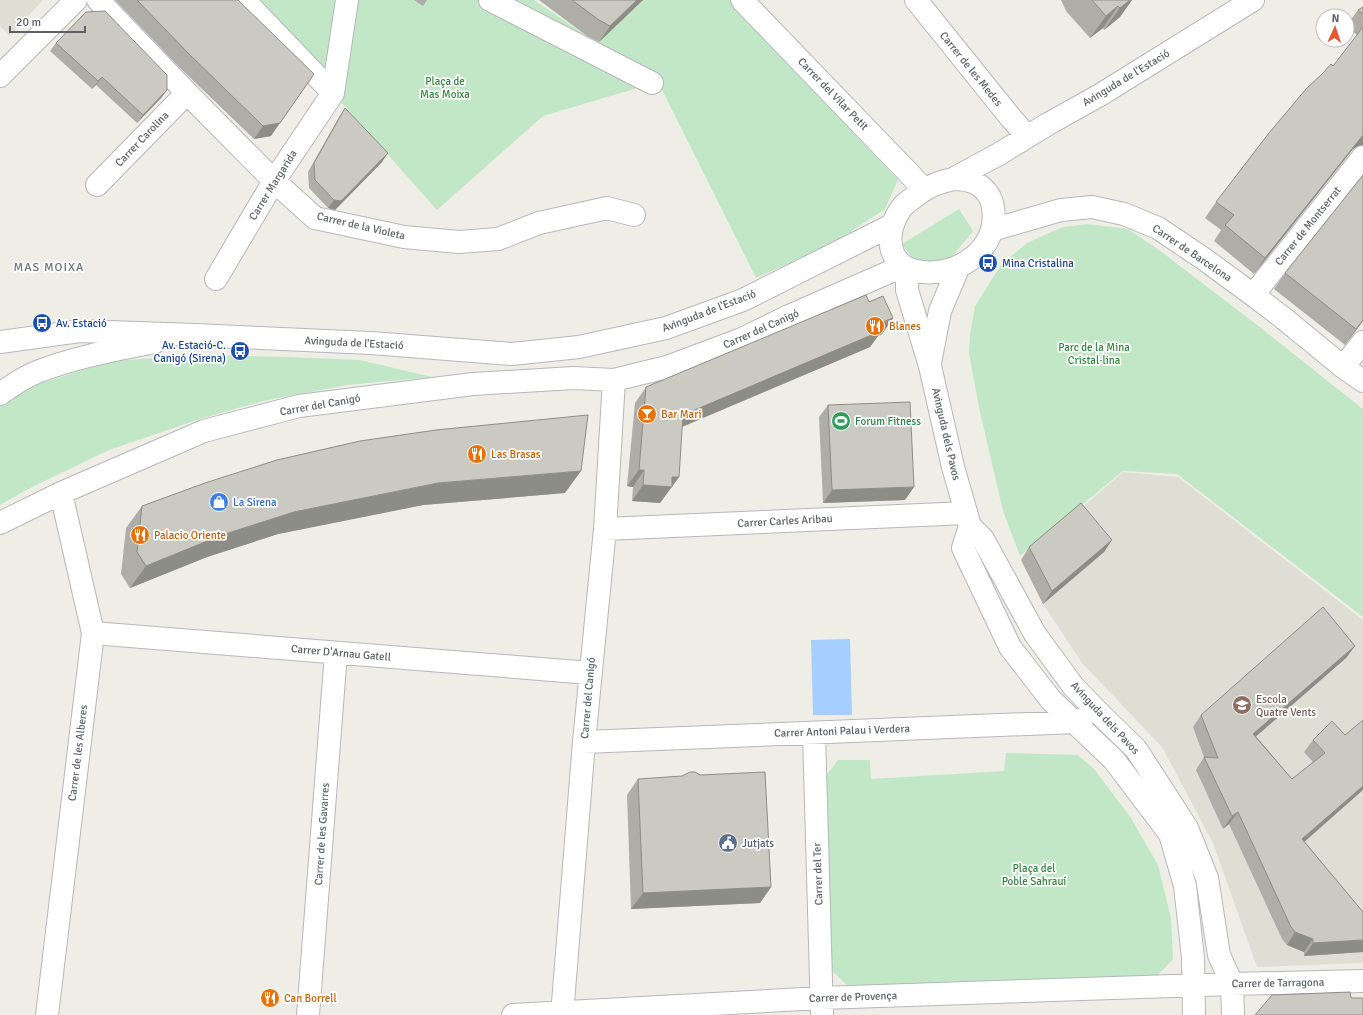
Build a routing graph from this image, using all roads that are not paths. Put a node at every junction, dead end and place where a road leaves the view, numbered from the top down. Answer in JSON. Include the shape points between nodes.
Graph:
{"nodes":[{"id":1,"x":76,"y":0,"type":"edge"},
{"id":2,"x":98,"y":0,"type":"edge"},
{"id":3,"x":244,"y":0,"type":"edge"},
{"id":4,"x":347,"y":0,"type":"edge"},
{"id":5,"x":490,"y":0,"type":"edge"},
{"id":6,"x":742,"y":0,"type":"edge"},
{"id":7,"x":916,"y":0,"type":"edge"},
{"id":8,"x":1253,"y":0,"type":"edge"},
{"id":9,"x":0,"y":76,"type":"edge"},
{"id":10,"x":652,"y":83,"type":"dead end"},
{"id":11,"x":187,"y":93,"type":"junction"},
{"id":12,"x":333,"y":93,"type":"junction"},
{"id":13,"x":1027,"y":136,"type":"junction"},
{"id":14,"x":999,"y":154,"type":"junction"},
{"id":15,"x":1363,"y":157,"type":"edge"},
{"id":16,"x":953,"y":179,"type":"junction"},
{"id":17,"x":274,"y":181,"type":"junction"},
{"id":18,"x":97,"y":185,"type":"dead end"},
{"id":19,"x":924,"y":189,"type":"junction"},
{"id":20,"x":992,"y":201,"type":"junction"},
{"id":21,"x":634,"y":215,"type":"dead end"},
{"id":22,"x":892,"y":225,"type":"junction"},
{"id":23,"x":992,"y":230,"type":"junction"},
{"id":24,"x":959,"y":266,"type":"junction"},
{"id":25,"x":905,"y":267,"type":"junction"},
{"id":26,"x":216,"y":280,"type":"dead end"},
{"id":27,"x":1253,"y":295,"type":"junction"},
{"id":28,"x":196,"y":335,"type":"junction"},
{"id":29,"x":0,"y":342,"type":"edge"},
{"id":30,"x":1363,"y":342,"type":"edge"},
{"id":31,"x":512,"y":354,"type":"junction"},
{"id":32,"x":930,"y":366,"type":"junction"},
{"id":33,"x":1343,"y":367,"type":"junction"},
{"id":34,"x":573,"y":378,"type":"junction"},
{"id":35,"x":614,"y":380,"type":"junction"},
{"id":36,"x":1363,"y":381,"type":"edge"},
{"id":37,"x":0,"y":394,"type":"edge"},
{"id":38,"x":61,"y":493,"type":"junction"},
{"id":39,"x":968,"y":519,"type":"junction"},
{"id":40,"x":0,"y":523,"type":"edge"},
{"id":41,"x":605,"y":529,"type":"junction"},
{"id":42,"x":93,"y":633,"type":"junction"},
{"id":43,"x":336,"y":653,"type":"junction"},
{"id":44,"x":590,"y":673,"type":"junction"},
{"id":45,"x":1099,"y":713,"type":"junction"},
{"id":46,"x":1075,"y":722,"type":"junction"},
{"id":47,"x":814,"y":733,"type":"junction"},
{"id":48,"x":584,"y":742,"type":"junction"},
{"id":49,"x":1363,"y":981,"type":"edge"},
{"id":50,"x":1232,"y":984,"type":"junction"},
{"id":51,"x":1193,"y":986,"type":"junction"},
{"id":52,"x":821,"y":1006,"type":"edge"},
{"id":53,"x":561,"y":1014,"type":"edge"},
{"id":54,"x":47,"y":1015,"type":"edge"},
{"id":55,"x":308,"y":1015,"type":"edge"},
{"id":56,"x":513,"y":1015,"type":"edge"},
{"id":57,"x":1194,"y":1015,"type":"edge"},
{"id":58,"x":1233,"y":1015,"type":"edge"}],
"edges":[{"from":1,"to":9,"type":"street"},
{"from":2,"to":11,"type":"street","name":"Carrer de la Violeta"},
{"from":3,"to":12,"type":"street"},
{"from":4,"to":12,"type":"street"},
{"from":5,"to":10,"type":"street"},
{"from":6,"to":19,"type":"street","name":"Carrer del Vilar Petit"},
{"from":7,"to":13,"type":"street","name":"Carrer de les Medes"},
{"from":8,"to":13,"type":"street","name":"Avinguda de l'Estació","via":[[1100,95]]},
{"from":11,"to":17,"type":"street","name":"Carrer de la Violeta"},
{"from":11,"to":18,"type":"street","name":"Carrer Carolina"},
{"from":12,"to":17,"type":"street","name":"Carrer Margarida"},
{"from":13,"to":14,"type":"street","name":"Avinguda de l'Estació"},
{"from":14,"to":16,"type":"street","name":"Avinguda de l'Estació"},
{"from":14,"to":20,"type":"street","via":[[994,173]]},
{"from":15,"to":27,"type":"street","name":"Carrer de Montserrat"},
{"from":16,"to":19,"type":"street"},
{"from":16,"to":20,"type":"street","via":[[976,183],[986,190]]},
{"from":17,"to":21,"type":"street","name":"Carrer de la Violeta","via":[[315,218],[404,237],[459,242],[498,239],[539,223],[607,208]]},
{"from":17,"to":26,"type":"street","name":"Carrer Margarida"},
{"from":19,"to":22,"type":"street","via":[[903,206]]},
{"from":20,"to":23,"type":"street"},
{"from":22,"to":25,"type":"street","via":[[892,252]]},
{"from":22,"to":31,"type":"street","name":"Avinguda de l'Estació","via":[[743,300],[666,328],[579,347]]},
{"from":23,"to":24,"type":"street","via":[[988,241],[974,257]]},
{"from":23,"to":27,"type":"street","name":"Carrer de Barcelona","via":[[1061,210],[1092,207],[1124,214],[1158,228]]},
{"from":24,"to":25,"type":"street","via":[[941,273],[922,272]]},
{"from":24,"to":32,"type":"street","name":"Avinguda dels Pavos","via":[[940,311]]},
{"from":25,"to":32,"type":"street","name":"Avinguda dels Pavos","via":[[907,290]]},
{"from":25,"to":35,"type":"street","name":"Carrer del Canigó","via":[[789,316],[742,339],[667,367]]},
{"from":27,"to":33,"type":"street","name":"Carrer de Barcelona"},
{"from":28,"to":29,"type":"street","name":"Avinguda de l'Estació","via":[[80,332]]},
{"from":28,"to":31,"type":"street","name":"Avinguda de l'Estació","via":[[371,343]]},
{"from":28,"to":37,"type":"street","name":"Avinguda de l'Estació","via":[[98,353],[66,362],[36,372]]},
{"from":30,"to":33,"type":"street"},
{"from":31,"to":34,"type":"street","name":"Avinguda de l'Estació"},
{"from":32,"to":39,"type":"street","name":"Avinguda dels Pavos"},
{"from":33,"to":36,"type":"street","name":"Carrer de Barcelona"},
{"from":34,"to":35,"type":"street","name":"Carrer del Canigó"},
{"from":34,"to":38,"type":"street","name":"Carrer del Canigó","via":[[472,384],[299,406],[204,431]]},
{"from":35,"to":41,"type":"street","name":"Carrer del Canigó"},
{"from":38,"to":40,"type":"street","name":"Carrer del Canigó"},
{"from":38,"to":42,"type":"street","name":"Carrer de les Alberes"},
{"from":39,"to":41,"type":"street","name":"Carrer Carles Aribau"},
{"from":39,"to":45,"type":"street","name":"Avinguda dels Pavos","via":[[983,539],[1035,634],[1073,686]]},
{"from":39,"to":46,"type":"street","name":"Avinguda dels Pavos","via":[[963,548],[1010,647],[1052,700]]},
{"from":41,"to":44,"type":"street","name":"Carrer del Canigó"},
{"from":42,"to":43,"type":"street","name":"Carrer D'Arnau Gatell"},
{"from":42,"to":54,"type":"street","name":"Carrer de les Alberes"},
{"from":43,"to":44,"type":"street","name":"Carrer D'Arnau Gatell"},
{"from":43,"to":55,"type":"street","name":"Carrer de les Gavarres"},
{"from":44,"to":48,"type":"street","name":"Carrer del Canigó"},
{"from":45,"to":46,"type":"street","name":"Carrer Antoni Palau i Verdera"},
{"from":45,"to":50,"type":"street","name":"Avinguda dels Pavos","via":[[1136,749],[1187,828],[1207,878],[1219,955]]},
{"from":46,"to":47,"type":"street","name":"Carrer Antoni Palau i Verdera"},
{"from":46,"to":51,"type":"street","name":"Avinguda dels Pavos","via":[[1114,760],[1170,834],[1185,886],[1193,958]]},
{"from":47,"to":48,"type":"street","name":"Carrer Antoni Palau i Verdera"},
{"from":47,"to":52,"type":"street","name":"Carrer del Ter"},
{"from":48,"to":53,"type":"street","name":"Carrer del Canigó"},
{"from":49,"to":50,"type":"street","name":"Carrer de Tarragona"},
{"from":50,"to":51,"type":"street","name":"Carrer de Tarragona"},
{"from":50,"to":58,"type":"street","name":"Avinguda dels Pavos"},
{"from":51,"to":52,"type":"street","name":"Carrer de Provença"},
{"from":51,"to":57,"type":"street","name":"Avinguda dels Pavos"},
{"from":52,"to":53,"type":"street","name":"Carrer de Provença"},
{"from":53,"to":56,"type":"street","name":"Carrer de Provença"}]}
